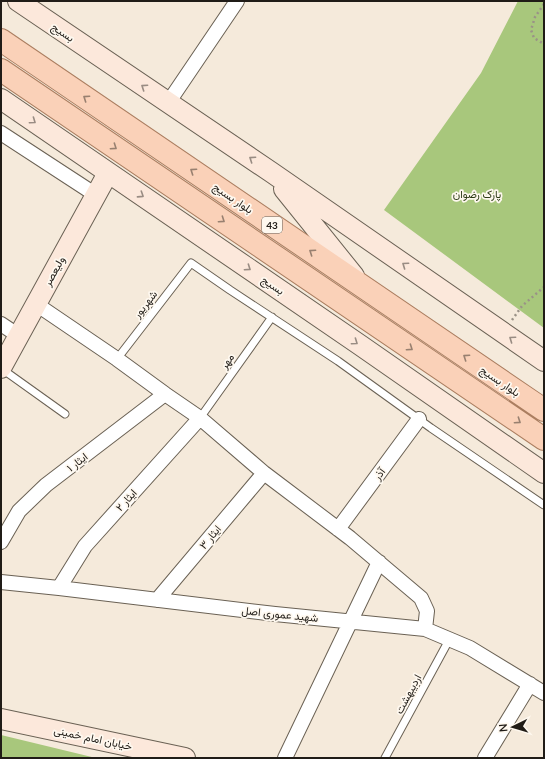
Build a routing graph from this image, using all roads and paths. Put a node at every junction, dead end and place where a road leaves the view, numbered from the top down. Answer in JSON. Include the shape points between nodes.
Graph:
{"nodes":[{"id":1,"x":18,"y":1,"type":"edge"},
{"id":2,"x":237,"y":1,"type":"edge"},
{"id":3,"x":544,"y":4,"type":"edge"},
{"id":4,"x":1,"y":40,"type":"edge"},
{"id":5,"x":544,"y":44,"type":"edge"},
{"id":6,"x":1,"y":70,"type":"edge"},
{"id":7,"x":1,"y":99,"type":"edge"},
{"id":8,"x":168,"y":103,"type":"junction"},
{"id":9,"x":1,"y":133,"type":"edge"},
{"id":10,"x":271,"y":172,"type":"junction"},
{"id":11,"x":108,"y":173,"type":"junction"},
{"id":12,"x":96,"y":195,"type":"junction"},
{"id":13,"x":361,"y":286,"type":"junction"},
{"id":14,"x":544,"y":287,"type":"edge"},
{"id":15,"x":36,"y":304,"type":"junction"},
{"id":16,"x":272,"y":317,"type":"junction"},
{"id":17,"x":1,"y":324,"type":"edge"},
{"id":18,"x":503,"y":333,"type":"junction"},
{"id":19,"x":19,"y":336,"type":"junction"},
{"id":20,"x":117,"y":359,"type":"junction"},
{"id":21,"x":544,"y":361,"type":"edge"},
{"id":22,"x":1,"y":368,"type":"edge"},
{"id":23,"x":165,"y":394,"type":"junction"},
{"id":24,"x":544,"y":410,"type":"edge"},
{"id":25,"x":65,"y":414,"type":"dead end"},
{"id":26,"x":200,"y":418,"type":"junction"},
{"id":27,"x":419,"y":419,"type":"junction"},
{"id":28,"x":544,"y":439,"type":"edge"},
{"id":29,"x":264,"y":473,"type":"junction"},
{"id":30,"x":544,"y":473,"type":"edge"},
{"id":31,"x":544,"y":505,"type":"edge"},
{"id":32,"x":338,"y":528,"type":"junction"},
{"id":33,"x":1,"y":542,"type":"edge"},
{"id":34,"x":379,"y":562,"type":"junction"},
{"id":35,"x":1,"y":582,"type":"edge"},
{"id":36,"x":59,"y":588,"type":"junction"},
{"id":37,"x":157,"y":600,"type":"junction"},
{"id":38,"x":351,"y":621,"type":"junction"},
{"id":39,"x":425,"y":629,"type":"junction"},
{"id":40,"x":449,"y":640,"type":"junction"},
{"id":41,"x":530,"y":684,"type":"junction"},
{"id":42,"x":544,"y":693,"type":"edge"},
{"id":43,"x":1,"y":719,"type":"edge"},
{"id":44,"x":142,"y":754,"type":"edge"},
{"id":45,"x":185,"y":758,"type":"edge"},
{"id":46,"x":285,"y":758,"type":"edge"},
{"id":47,"x":385,"y":758,"type":"edge"},
{"id":48,"x":485,"y":758,"type":"edge"}],
"edges":[{"from":8,"to":1,"type":"street","name":"بسیج","one_way":true},
{"from":2,"to":8,"type":"street"},
{"from":3,"to":5,"type":"path","via":[[530,30],[534,38]]},
{"from":13,"to":4,"type":"main road","name":"بلوار بسیج","number":"43","one_way":true},
{"from":6,"to":28,"type":"main road","number":"43","one_way":true},
{"from":7,"to":11,"type":"street","name":"بسیج","one_way":true},
{"from":10,"to":8,"type":"street","name":"بسیج","one_way":true},
{"from":9,"to":12,"type":"street"},
{"from":10,"to":13,"type":"street"},
{"from":18,"to":10,"type":"street","name":"بسیج","one_way":true},
{"from":11,"to":12,"type":"street","name":"ولیعصر"},
{"from":11,"to":30,"type":"street","name":"بسیج","one_way":true},
{"from":12,"to":15,"type":"street","name":"ولیعصر"},
{"from":24,"to":13,"type":"main road","name":"بلوار بسیج","number":"43","one_way":true},
{"from":14,"to":18,"type":"path","via":[[522,306]]},
{"from":15,"to":19,"type":"street","name":"ولیعصر"},
{"from":15,"to":20,"type":"street"},
{"from":16,"to":20,"type":"lane","name":"شهریور","via":[[191,263]]},
{"from":16,"to":26,"type":"lane","name":"مهر"},
{"from":16,"to":27,"type":"lane"},
{"from":17,"to":19,"type":"street"},
{"from":21,"to":18,"type":"street","name":"بسیج","one_way":true},
{"from":19,"to":22,"type":"street","name":"ولیعصر"},
{"from":20,"to":23,"type":"street"},
{"from":22,"to":25,"type":"lane"},
{"from":23,"to":26,"type":"street"},
{"from":23,"to":33,"type":"street","name":"ایثار ۱","via":[[46,485],[19,511]]},
{"from":26,"to":29,"type":"street"},
{"from":26,"to":36,"type":"street","name":"ایثار ۲","via":[[85,546]]},
{"from":27,"to":31,"type":"lane"},
{"from":27,"to":32,"type":"street","name":"آذر"},
{"from":29,"to":32,"type":"street"},
{"from":29,"to":37,"type":"street","name":"ایثار ۳"},
{"from":32,"to":34,"type":"street"},
{"from":34,"to":38,"type":"street"},
{"from":34,"to":39,"type":"street","via":[[421,598],[427,611]]},
{"from":35,"to":36,"type":"street","name":"شهید عموری اصل"},
{"from":36,"to":37,"type":"street","name":"شهید عموری اصل"},
{"from":37,"to":38,"type":"street","name":"شهید عموری اصل"},
{"from":38,"to":39,"type":"street","name":"شهید عموری اصل"},
{"from":38,"to":46,"type":"street"},
{"from":39,"to":40,"type":"street","name":"شهید عموری اصل"},
{"from":40,"to":41,"type":"street","name":"شهید عموری اصل","via":[[470,648]]},
{"from":40,"to":47,"type":"lane","name":"اردیبهشت"},
{"from":41,"to":42,"type":"street","name":"شهید عموری اصل"},
{"from":41,"to":48,"type":"street"},
{"from":43,"to":44,"type":"street","name":"خیابان امام خمینی"},
{"from":44,"to":45,"type":"street","name":"خیابان امام خمینی"}]}
